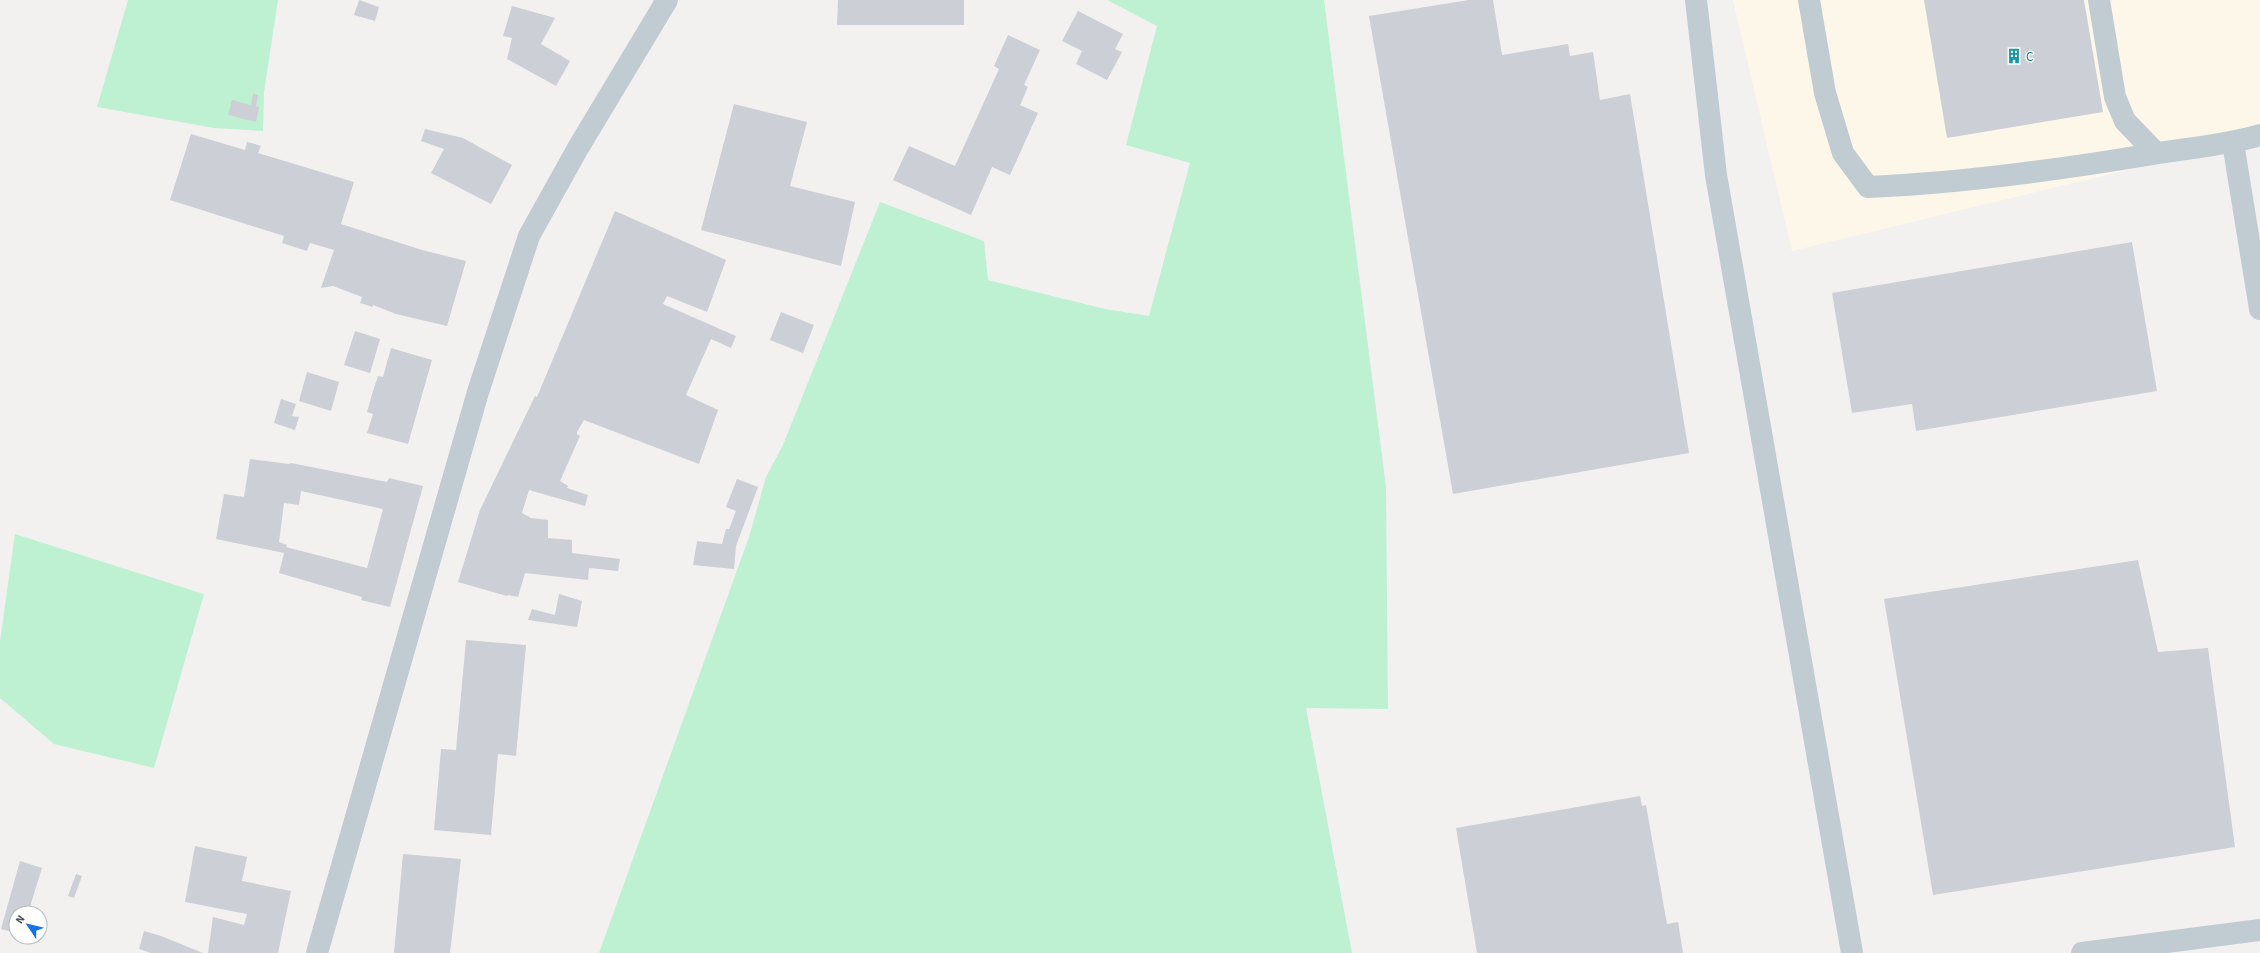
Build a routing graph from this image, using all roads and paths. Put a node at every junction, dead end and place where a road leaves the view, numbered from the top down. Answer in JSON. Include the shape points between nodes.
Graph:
{"nodes":[{"id":1,"x":668,"y":0,"type":"edge"},
{"id":2,"x":1696,"y":0,"type":"edge"},
{"id":3,"x":1809,"y":0,"type":"edge"},
{"id":4,"x":2099,"y":0,"type":"edge"},
{"id":5,"x":2260,"y":135,"type":"edge"},
{"id":6,"x":2233,"y":143,"type":"junction"},
{"id":7,"x":2156,"y":153,"type":"junction"},
{"id":8,"x":2260,"y":309,"type":"edge"},
{"id":9,"x":2260,"y":930,"type":"edge"},
{"id":10,"x":317,"y":953,"type":"edge"},
{"id":11,"x":1852,"y":953,"type":"edge"},
{"id":12,"x":2082,"y":953,"type":"edge"}],
"edges":[{"from":1,"to":10,"type":"street","via":[[582,141],[528,236],[476,399]]},
{"from":2,"to":11,"type":"street","via":[[1716,175]]},
{"from":3,"to":7,"type":"street","via":[[1825,93],[1843,153],[1868,187],[1931,185],[2061,170]]},
{"from":4,"to":7,"type":"street","via":[[2115,97],[2125,121]]},
{"from":5,"to":6,"type":"street"},
{"from":6,"to":7,"type":"street"},
{"from":6,"to":8,"type":"street"},
{"from":9,"to":12,"type":"street"}]}
